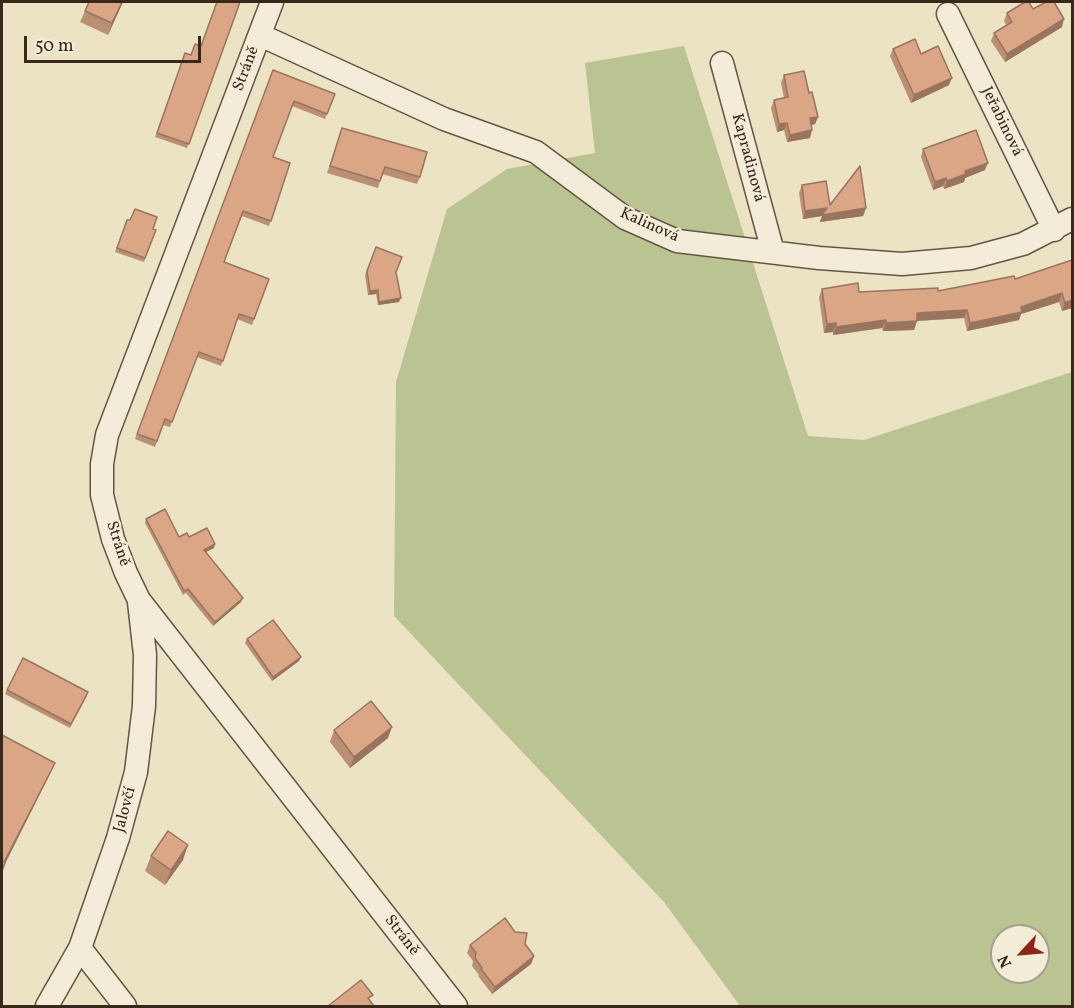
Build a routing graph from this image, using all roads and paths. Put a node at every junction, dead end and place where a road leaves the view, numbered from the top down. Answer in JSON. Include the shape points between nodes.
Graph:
{"nodes":[{"id":1,"x":272,"y":2,"type":"edge"},
{"id":2,"x":948,"y":14,"type":"dead end"},
{"id":3,"x":260,"y":35,"type":"junction"},
{"id":4,"x":722,"y":63,"type":"dead end"},
{"id":5,"x":1063,"y":224,"type":"edge"},
{"id":6,"x":773,"y":252,"type":"junction"},
{"id":7,"x":139,"y":600,"type":"junction"},
{"id":8,"x":80,"y":948,"type":"junction"},
{"id":9,"x":47,"y":1006,"type":"edge"},
{"id":10,"x":125,"y":1006,"type":"edge"},
{"id":11,"x":456,"y":1006,"type":"edge"}],
"edges":[{"from":1,"to":3,"type":"street","name":"Stráně"},
{"from":2,"to":5,"type":"street","name":"Jeřabinová"},
{"from":3,"to":6,"type":"street","name":"Kalinová","via":[[444,119],[536,152],[625,218],[677,241]]},
{"from":3,"to":7,"type":"street","name":"Stráně","via":[[107,435],[102,495],[113,539]]},
{"from":4,"to":6,"type":"street","name":"Kapradinová"},
{"from":5,"to":6,"type":"street","name":"Kalinová","via":[[1023,244],[971,258],[902,264]]},
{"from":7,"to":8,"type":"street","name":"Jalovčí","via":[[145,654],[136,772]]},
{"from":7,"to":11,"type":"street","name":"Stráně"},
{"from":8,"to":9,"type":"street","name":"Jalovčí"},
{"from":8,"to":10,"type":"street"}]}
